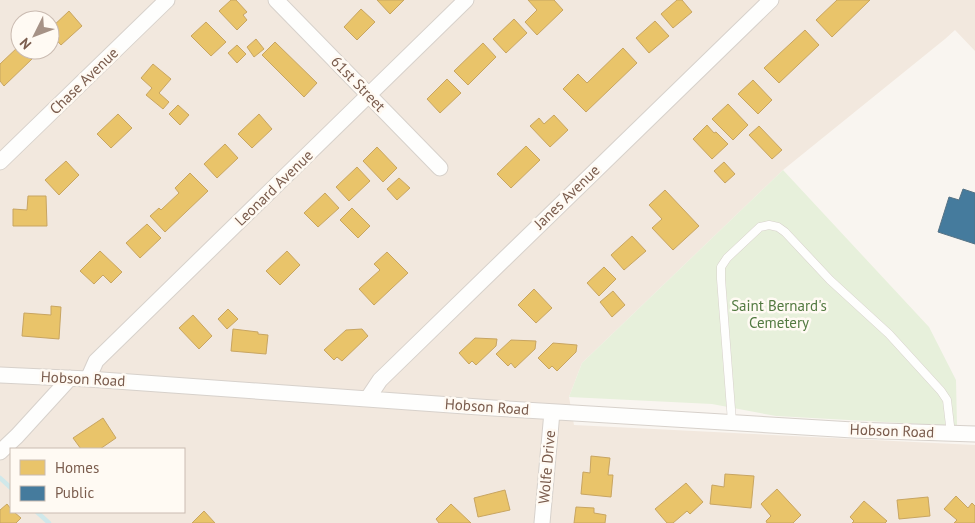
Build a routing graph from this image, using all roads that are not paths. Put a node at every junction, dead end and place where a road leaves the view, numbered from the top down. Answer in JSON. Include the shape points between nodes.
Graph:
{"nodes":[{"id":1,"x":167,"y":0,"type":"edge"},
{"id":2,"x":276,"y":0,"type":"edge"},
{"id":3,"x":466,"y":0,"type":"edge"},
{"id":4,"x":771,"y":0,"type":"edge"},
{"id":5,"x":370,"y":95,"type":"junction"},
{"id":6,"x":0,"y":162,"type":"edge"},
{"id":7,"x":440,"y":168,"type":"dead end"},
{"id":8,"x":0,"y":375,"type":"edge"},
{"id":9,"x":70,"y":378,"type":"junction"},
{"id":10,"x":88,"y":379,"type":"junction"},
{"id":11,"x":368,"y":398,"type":"junction"},
{"id":12,"x":552,"y":412,"type":"junction"},
{"id":13,"x":732,"y":422,"type":"junction"},
{"id":14,"x":952,"y":434,"type":"junction"},
{"id":15,"x":975,"y":434,"type":"edge"},
{"id":16,"x":0,"y":452,"type":"edge"},
{"id":17,"x":542,"y":523,"type":"edge"}],
"edges":[{"from":1,"to":6,"type":"street","name":"Chase Avenue"},
{"from":2,"to":5,"type":"street","name":"61st Street"},
{"from":3,"to":5,"type":"street","name":"Leonard Avenue"},
{"from":4,"to":11,"type":"street","name":"Janes Avenue","via":[[380,380]]},
{"from":5,"to":7,"type":"street","name":"61st Street"},
{"from":5,"to":10,"type":"street","name":"Leonard Avenue","via":[[96,361]]},
{"from":8,"to":9,"type":"street","name":"Hobson Road"},
{"from":9,"to":10,"type":"street","name":"Hobson Road"},
{"from":9,"to":16,"type":"street"},
{"from":10,"to":11,"type":"street","name":"Hobson Road"},
{"from":11,"to":12,"type":"street","name":"Hobson Road"},
{"from":12,"to":13,"type":"street","name":"Hobson Road"},
{"from":12,"to":17,"type":"street","name":"Wolfe Drive"},
{"from":13,"to":14,"type":"street","name":"Hobson Road"},
{"from":13,"to":14,"type":"lane","via":[[721,267],[760,227],[769,225],[778,226],[889,334],[942,391],[947,400]]},
{"from":14,"to":15,"type":"street","name":"Hobson Road"}]}
